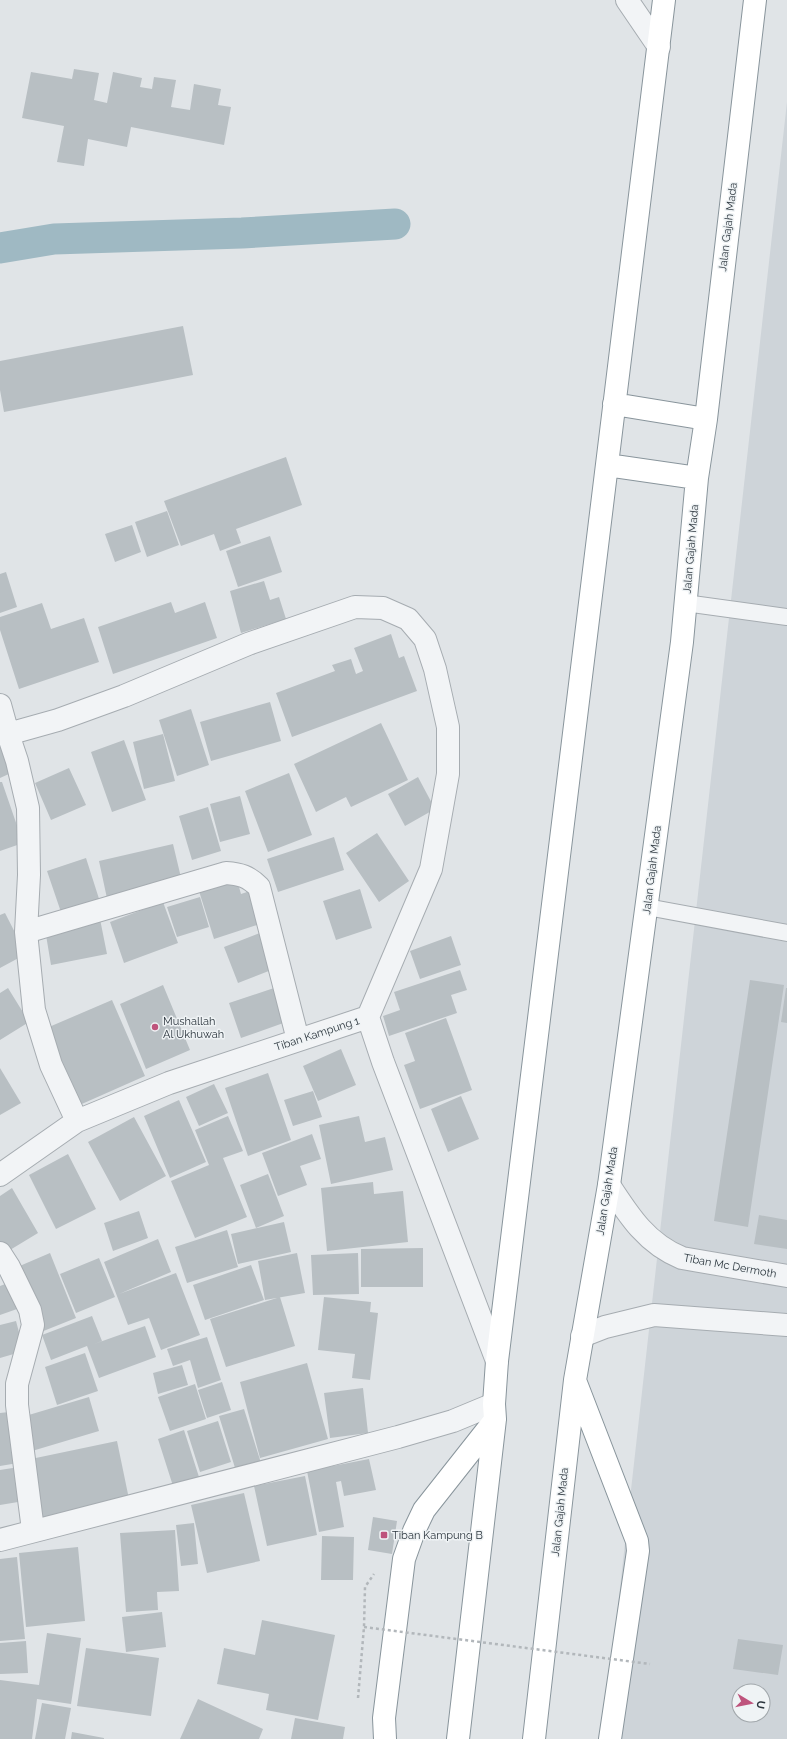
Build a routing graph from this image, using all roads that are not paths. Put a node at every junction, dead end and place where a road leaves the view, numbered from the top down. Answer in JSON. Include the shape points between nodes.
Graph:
{"nodes":[{"id":1,"x":627,"y":0,"type":"edge"},
{"id":2,"x":664,"y":0,"type":"edge"},
{"id":3,"x":755,"y":0,"type":"edge"},
{"id":4,"x":659,"y":47,"type":"junction"},
{"id":5,"x":614,"y":404,"type":"junction"},
{"id":6,"x":706,"y":420,"type":"junction"},
{"id":7,"x":608,"y":466,"type":"junction"},
{"id":8,"x":697,"y":478,"type":"junction"},
{"id":9,"x":685,"y":603,"type":"junction"},
{"id":10,"x":787,"y":617,"type":"edge"},
{"id":11,"x":0,"y":705,"type":"edge"},
{"id":12,"x":8,"y":734,"type":"junction"},
{"id":13,"x":647,"y":907,"type":"junction"},
{"id":14,"x":26,"y":932,"type":"junction"},
{"id":15,"x":787,"y":933,"type":"edge"},
{"id":16,"x":368,"y":1017,"type":"junction"},
{"id":17,"x":298,"y":1040,"type":"junction"},
{"id":18,"x":77,"y":1121,"type":"junction"},
{"id":19,"x":1,"y":1171,"type":"edge"},
{"id":20,"x":609,"y":1185,"type":"junction"},
{"id":21,"x":0,"y":1253,"type":"edge"},
{"id":22,"x":787,"y":1276,"type":"edge"},
{"id":23,"x":787,"y":1325,"type":"edge"},
{"id":24,"x":582,"y":1336,"type":"junction"},
{"id":25,"x":498,"y":1361,"type":"junction"},
{"id":26,"x":575,"y":1380,"type":"junction"},
{"id":27,"x":495,"y":1412,"type":"junction"},
{"id":28,"x":33,"y":1530,"type":"junction"},
{"id":29,"x":0,"y":1540,"type":"edge"},
{"id":30,"x":385,"y":1739,"type":"edge"},
{"id":31,"x":458,"y":1739,"type":"edge"},
{"id":32,"x":534,"y":1739,"type":"edge"},
{"id":33,"x":610,"y":1739,"type":"edge"}],
"edges":[{"from":1,"to":4,"type":"street"},
{"from":2,"to":4,"type":"highway"},
{"from":3,"to":6,"type":"highway","name":"Jalan Gajah Mada"},
{"from":4,"to":5,"type":"highway"},
{"from":5,"to":6,"type":"highway"},
{"from":5,"to":7,"type":"highway"},
{"from":6,"to":8,"type":"highway","name":"Jalan Gajah Mada"},
{"from":7,"to":8,"type":"highway"},
{"from":7,"to":25,"type":"highway"},
{"from":8,"to":9,"type":"highway","name":"Jalan Gajah Mada"},
{"from":9,"to":10,"type":"lane"},
{"from":9,"to":13,"type":"highway","name":"Jalan Gajah Mada"},
{"from":11,"to":12,"type":"street"},
{"from":12,"to":14,"type":"street","via":[[18,762],[28,808],[29,875]]},
{"from":12,"to":16,"type":"street","via":[[58,720],[124,696],[248,644],[355,607],[383,608],[408,619],[425,639],[435,669],[448,727],[448,774],[431,869]]},
{"from":13,"to":15,"type":"lane"},
{"from":13,"to":20,"type":"highway","name":"Jalan Gajah Mada"},
{"from":14,"to":17,"type":"street","via":[[226,873],[243,875],[259,886]]},
{"from":14,"to":18,"type":"street","via":[[34,1010],[51,1065]]},
{"from":16,"to":17,"type":"street","name":"Tiban Kampung 1"},
{"from":16,"to":25,"type":"street","name":"Tiban Kampung 1"},
{"from":17,"to":18,"type":"street","name":"Tiban Kampung 1","via":[[168,1083]]},
{"from":18,"to":19,"type":"street","name":"Tiban Kampung 1"},
{"from":20,"to":22,"type":"street","name":"Tiban Mc Dermoth","via":[[642,1231],[666,1252],[682,1258]]},
{"from":20,"to":24,"type":"highway","name":"Jalan Gajah Mada"},
{"from":21,"to":28,"type":"street","via":[[30,1310],[33,1325],[17,1384],[17,1405]]},
{"from":23,"to":24,"type":"street","via":[[654,1315],[604,1327]]},
{"from":24,"to":26,"type":"highway","name":"Jalan Gajah Mada"},
{"from":25,"to":27,"type":"highway"},
{"from":26,"to":32,"type":"highway","name":"Jalan Gajah Mada"},
{"from":26,"to":33,"type":"highway","via":[[637,1541],[638,1552]]},
{"from":27,"to":28,"type":"street"},
{"from":27,"to":30,"type":"highway","via":[[424,1510],[404,1559],[384,1718]]},
{"from":27,"to":31,"type":"highway"},
{"from":28,"to":29,"type":"street"}]}
